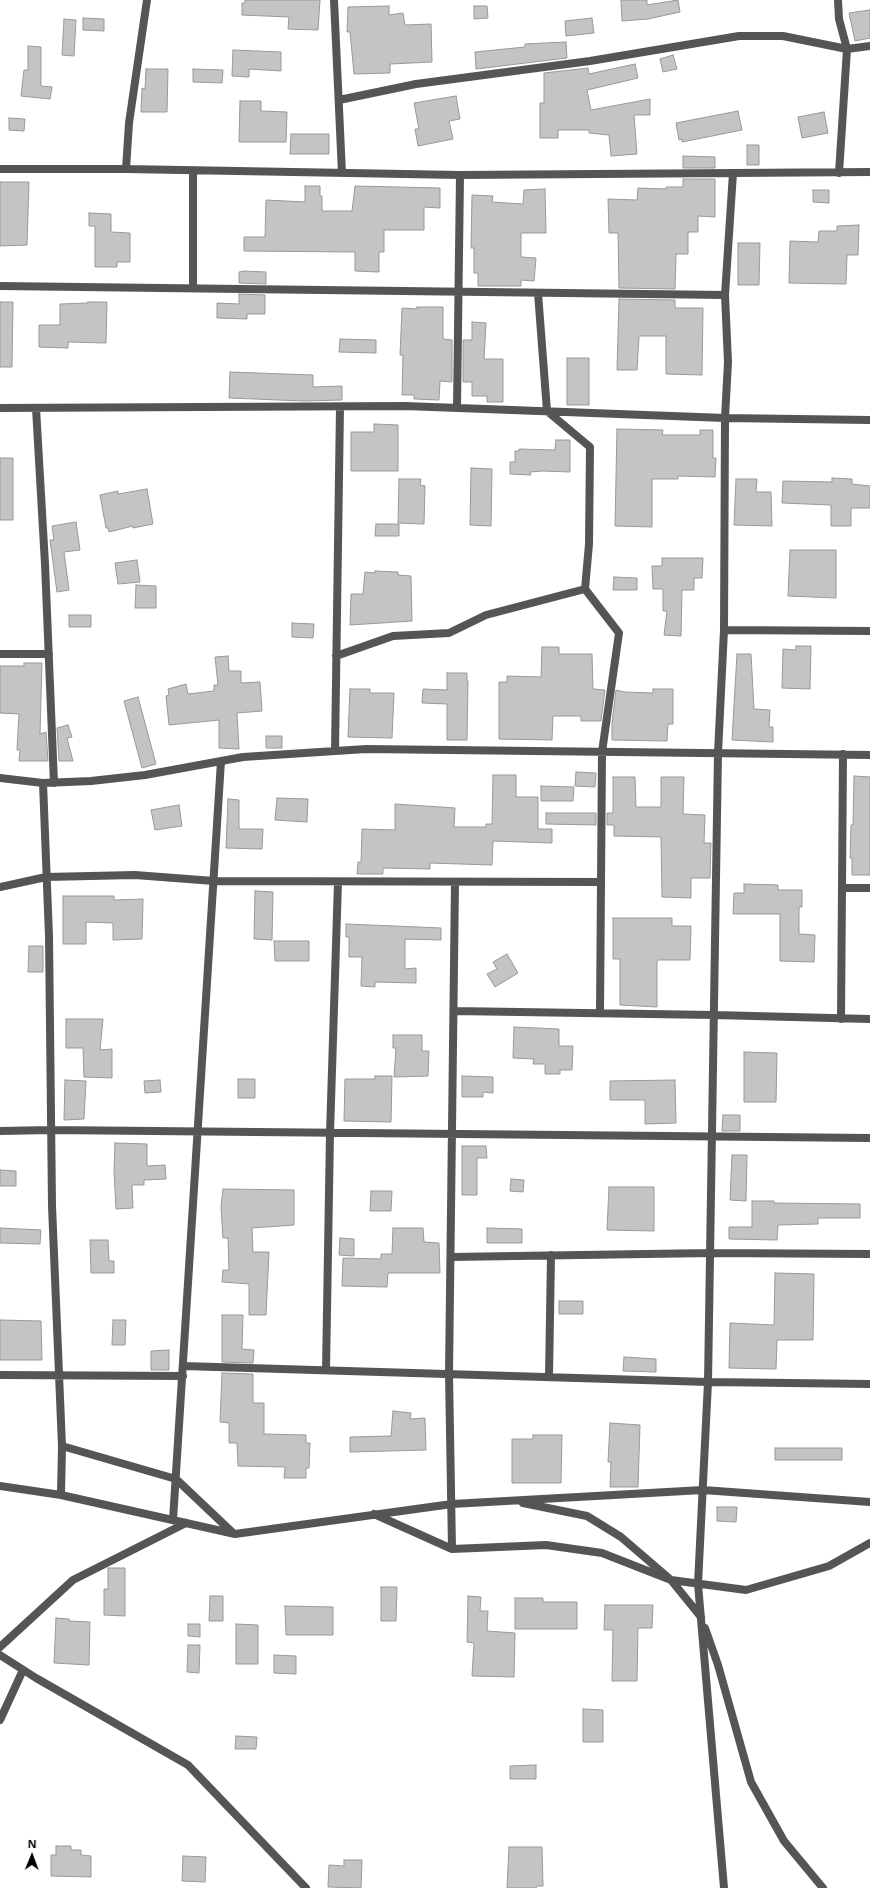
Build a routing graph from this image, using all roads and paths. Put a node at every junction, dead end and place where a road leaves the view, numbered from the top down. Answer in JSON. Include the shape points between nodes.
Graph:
{"nodes":[{"id":1,"x":147,"y":0,"type":"edge"},
{"id":2,"x":334,"y":0,"type":"edge"},
{"id":3,"x":838,"y":0,"type":"edge"},
{"id":4,"x":870,"y":46,"type":"edge"},
{"id":5,"x":848,"y":49,"type":"junction"},
{"id":6,"x":339,"y":100,"type":"junction"},
{"id":7,"x":126,"y":169,"type":"junction"},
{"id":8,"x":0,"y":170,"type":"edge"},
{"id":9,"x":193,"y":171,"type":"junction"},
{"id":10,"x":870,"y":172,"type":"edge"},
{"id":11,"x":342,"y":173,"type":"junction"},
{"id":12,"x":733,"y":173,"type":"junction"},
{"id":13,"x":839,"y":173,"type":"junction"},
{"id":14,"x":460,"y":176,"type":"junction"},
{"id":15,"x":0,"y":286,"type":"edge"},
{"id":16,"x":193,"y":288,"type":"junction"},
{"id":17,"x":459,"y":293,"type":"junction"},
{"id":18,"x":538,"y":293,"type":"junction"},
{"id":19,"x":725,"y":295,"type":"junction"},
{"id":20,"x":340,"y":407,"type":"junction"},
{"id":21,"x":0,"y":408,"type":"edge"},
{"id":22,"x":36,"y":408,"type":"junction"},
{"id":23,"x":457,"y":408,"type":"junction"},
{"id":24,"x":548,"y":411,"type":"junction"},
{"id":25,"x":725,"y":418,"type":"junction"},
{"id":26,"x":870,"y":420,"type":"edge"},
{"id":27,"x":585,"y":589,"type":"junction"},
{"id":28,"x":724,"y":630,"type":"junction"},
{"id":29,"x":870,"y":631,"type":"edge"},
{"id":30,"x":0,"y":654,"type":"edge"},
{"id":31,"x":49,"y":654,"type":"junction"},
{"id":32,"x":336,"y":656,"type":"junction"},
{"id":33,"x":335,"y":751,"type":"junction"},
{"id":34,"x":602,"y":752,"type":"junction"},
{"id":35,"x":718,"y":753,"type":"junction"},
{"id":36,"x":843,"y":754,"type":"junction"},
{"id":37,"x":870,"y":755,"type":"edge"},
{"id":38,"x":221,"y":761,"type":"junction"},
{"id":39,"x":0,"y":778,"type":"edge"},
{"id":40,"x":54,"y":782,"type":"junction"},
{"id":41,"x":43,"y":783,"type":"junction"},
{"id":42,"x":46,"y":877,"type":"junction"},
{"id":43,"x":214,"y":881,"type":"junction"},
{"id":44,"x":338,"y":882,"type":"junction"},
{"id":45,"x":455,"y":882,"type":"junction"},
{"id":46,"x":601,"y":882,"type":"junction"},
{"id":47,"x":0,"y":887,"type":"edge"},
{"id":48,"x":842,"y":888,"type":"junction"},
{"id":49,"x":870,"y":888,"type":"edge"},
{"id":50,"x":454,"y":1011,"type":"junction"},
{"id":51,"x":600,"y":1013,"type":"junction"},
{"id":52,"x":714,"y":1015,"type":"junction"},
{"id":53,"x":841,"y":1018,"type":"junction"},
{"id":54,"x":870,"y":1020,"type":"edge"},
{"id":55,"x":51,"y":1130,"type":"junction"},
{"id":56,"x":0,"y":1131,"type":"edge"},
{"id":57,"x":197,"y":1132,"type":"junction"},
{"id":58,"x":330,"y":1133,"type":"junction"},
{"id":59,"x":452,"y":1134,"type":"junction"},
{"id":60,"x":712,"y":1137,"type":"junction"},
{"id":61,"x":870,"y":1138,"type":"edge"},
{"id":62,"x":711,"y":1253,"type":"junction"},
{"id":63,"x":870,"y":1254,"type":"edge"},
{"id":64,"x":551,"y":1255,"type":"junction"},
{"id":65,"x":451,"y":1257,"type":"junction"},
{"id":66,"x":183,"y":1366,"type":"junction"},
{"id":67,"x":326,"y":1370,"type":"junction"},
{"id":68,"x":449,"y":1373,"type":"junction"},
{"id":69,"x":0,"y":1374,"type":"edge"},
{"id":70,"x":59,"y":1375,"type":"junction"},
{"id":71,"x":183,"y":1376,"type":"junction"},
{"id":72,"x":549,"y":1377,"type":"junction"},
{"id":73,"x":708,"y":1382,"type":"junction"},
{"id":74,"x":870,"y":1384,"type":"edge"},
{"id":75,"x":62,"y":1446,"type":"junction"},
{"id":76,"x":176,"y":1479,"type":"junction"},
{"id":77,"x":0,"y":1486,"type":"edge"},
{"id":78,"x":703,"y":1490,"type":"junction"},
{"id":79,"x":61,"y":1496,"type":"junction"},
{"id":80,"x":510,"y":1501,"type":"junction"},
{"id":81,"x":870,"y":1502,"type":"edge"},
{"id":82,"x":452,"y":1504,"type":"junction"},
{"id":83,"x":373,"y":1514,"type":"junction"},
{"id":84,"x":173,"y":1520,"type":"junction"},
{"id":85,"x":186,"y":1524,"type":"junction"},
{"id":86,"x":235,"y":1534,"type":"junction"},
{"id":87,"x":870,"y":1544,"type":"edge"},
{"id":88,"x":452,"y":1549,"type":"junction"},
{"id":89,"x":671,"y":1580,"type":"junction"},
{"id":90,"x":698,"y":1584,"type":"junction"},
{"id":91,"x":700,"y":1616,"type":"junction"},
{"id":92,"x":0,"y":1647,"type":"edge"},
{"id":93,"x":0,"y":1655,"type":"edge"},
{"id":94,"x":23,"y":1670,"type":"junction"},
{"id":95,"x":0,"y":1720,"type":"edge"},
{"id":96,"x":823,"y":1886,"type":"edge"},
{"id":97,"x":306,"y":1888,"type":"edge"},
{"id":98,"x":724,"y":1888,"type":"edge"}],
"edges":[{"from":1,"to":7,"type":"street","via":[[129,123]]},
{"from":2,"to":6,"type":"street"},
{"from":3,"to":5,"type":"street","via":[[839,19]]},
{"from":4,"to":5,"type":"street"},
{"from":5,"to":6,"type":"street","via":[[783,36],[739,36],[590,61],[416,84]]},
{"from":5,"to":13,"type":"street"},
{"from":6,"to":11,"type":"street"},
{"from":7,"to":8,"type":"street"},
{"from":7,"to":9,"type":"street"},
{"from":9,"to":11,"type":"street"},
{"from":9,"to":16,"type":"street"},
{"from":10,"to":13,"type":"street"},
{"from":11,"to":14,"type":"street"},
{"from":12,"to":13,"type":"street"},
{"from":12,"to":14,"type":"street"},
{"from":12,"to":19,"type":"street"},
{"from":14,"to":17,"type":"street"},
{"from":15,"to":16,"type":"street"},
{"from":16,"to":17,"type":"street"},
{"from":17,"to":18,"type":"street"},
{"from":17,"to":23,"type":"street"},
{"from":18,"to":19,"type":"street"},
{"from":18,"to":24,"type":"street"},
{"from":19,"to":25,"type":"street","via":[[728,362]]},
{"from":20,"to":22,"type":"street"},
{"from":20,"to":23,"type":"street"},
{"from":20,"to":32,"type":"street"},
{"from":21,"to":22,"type":"street"},
{"from":22,"to":31,"type":"street"},
{"from":23,"to":24,"type":"street"},
{"from":24,"to":25,"type":"street"},
{"from":24,"to":27,"type":"street","via":[[590,447],[589,544]]},
{"from":25,"to":26,"type":"street"},
{"from":25,"to":28,"type":"street"},
{"from":27,"to":32,"type":"street","via":[[486,615],[449,633],[393,636]]},
{"from":27,"to":34,"type":"street","via":[[619,633]]},
{"from":28,"to":29,"type":"street"},
{"from":28,"to":35,"type":"street"},
{"from":30,"to":31,"type":"street"},
{"from":31,"to":40,"type":"street"},
{"from":32,"to":33,"type":"street"},
{"from":33,"to":34,"type":"street","via":[[366,749]]},
{"from":33,"to":38,"type":"street","via":[[243,757]]},
{"from":34,"to":35,"type":"street"},
{"from":34,"to":46,"type":"street"},
{"from":35,"to":36,"type":"street"},
{"from":35,"to":52,"type":"street"},
{"from":36,"to":37,"type":"street"},
{"from":36,"to":48,"type":"street"},
{"from":38,"to":40,"type":"street","via":[[145,775]]},
{"from":38,"to":43,"type":"street"},
{"from":39,"to":41,"type":"street"},
{"from":40,"to":41,"type":"street"},
{"from":41,"to":42,"type":"street"},
{"from":42,"to":43,"type":"street","via":[[135,875]]},
{"from":42,"to":47,"type":"street"},
{"from":42,"to":55,"type":"street"},
{"from":43,"to":44,"type":"street"},
{"from":43,"to":57,"type":"street"},
{"from":44,"to":45,"type":"street"},
{"from":44,"to":58,"type":"street"},
{"from":45,"to":46,"type":"street"},
{"from":45,"to":50,"type":"street"},
{"from":46,"to":51,"type":"street"},
{"from":48,"to":49,"type":"street"},
{"from":48,"to":53,"type":"street"},
{"from":50,"to":51,"type":"street"},
{"from":50,"to":59,"type":"street"},
{"from":51,"to":52,"type":"street"},
{"from":52,"to":53,"type":"street"},
{"from":52,"to":60,"type":"street"},
{"from":53,"to":54,"type":"street"},
{"from":55,"to":56,"type":"street"},
{"from":55,"to":57,"type":"street"},
{"from":55,"to":70,"type":"street"},
{"from":57,"to":58,"type":"street"},
{"from":57,"to":66,"type":"street"},
{"from":58,"to":59,"type":"street"},
{"from":58,"to":67,"type":"street"},
{"from":59,"to":60,"type":"street"},
{"from":59,"to":65,"type":"street"},
{"from":60,"to":61,"type":"street"},
{"from":60,"to":62,"type":"street"},
{"from":62,"to":63,"type":"street"},
{"from":62,"to":64,"type":"street"},
{"from":62,"to":73,"type":"street"},
{"from":64,"to":65,"type":"street"},
{"from":64,"to":72,"type":"street"},
{"from":65,"to":68,"type":"street"},
{"from":66,"to":67,"type":"street"},
{"from":66,"to":71,"type":"street"},
{"from":67,"to":68,"type":"street"},
{"from":68,"to":72,"type":"street"},
{"from":68,"to":82,"type":"street"},
{"from":69,"to":70,"type":"street"},
{"from":70,"to":71,"type":"street"},
{"from":70,"to":75,"type":"street"},
{"from":71,"to":76,"type":"street"},
{"from":72,"to":73,"type":"street"},
{"from":73,"to":74,"type":"street"},
{"from":73,"to":78,"type":"street"},
{"from":75,"to":76,"type":"street"},
{"from":75,"to":79,"type":"street"},
{"from":76,"to":84,"type":"street"},
{"from":76,"to":86,"type":"street"},
{"from":77,"to":79,"type":"street"},
{"from":78,"to":80,"type":"street"},
{"from":78,"to":81,"type":"street"},
{"from":78,"to":90,"type":"street"},
{"from":79,"to":84,"type":"street"},
{"from":80,"to":82,"type":"street"},
{"from":80,"to":89,"type":"street","via":[[587,1516],[621,1537]]},
{"from":82,"to":83,"type":"street"},
{"from":82,"to":88,"type":"street"},
{"from":83,"to":86,"type":"street"},
{"from":83,"to":88,"type":"street"},
{"from":84,"to":85,"type":"street"},
{"from":85,"to":86,"type":"street"},
{"from":85,"to":92,"type":"street","via":[[73,1580]]},
{"from":87,"to":90,"type":"street","via":[[829,1566],[746,1590]]},
{"from":88,"to":89,"type":"street","via":[[546,1545],[602,1553]]},
{"from":89,"to":90,"type":"street"},
{"from":89,"to":91,"type":"street"},
{"from":90,"to":91,"type":"street"},
{"from":91,"to":96,"type":"street","via":[[718,1665],[751,1782],[784,1841]]},
{"from":91,"to":98,"type":"street"},
{"from":93,"to":94,"type":"street"},
{"from":94,"to":95,"type":"street"},
{"from":94,"to":97,"type":"street","via":[[188,1765]]}]}
